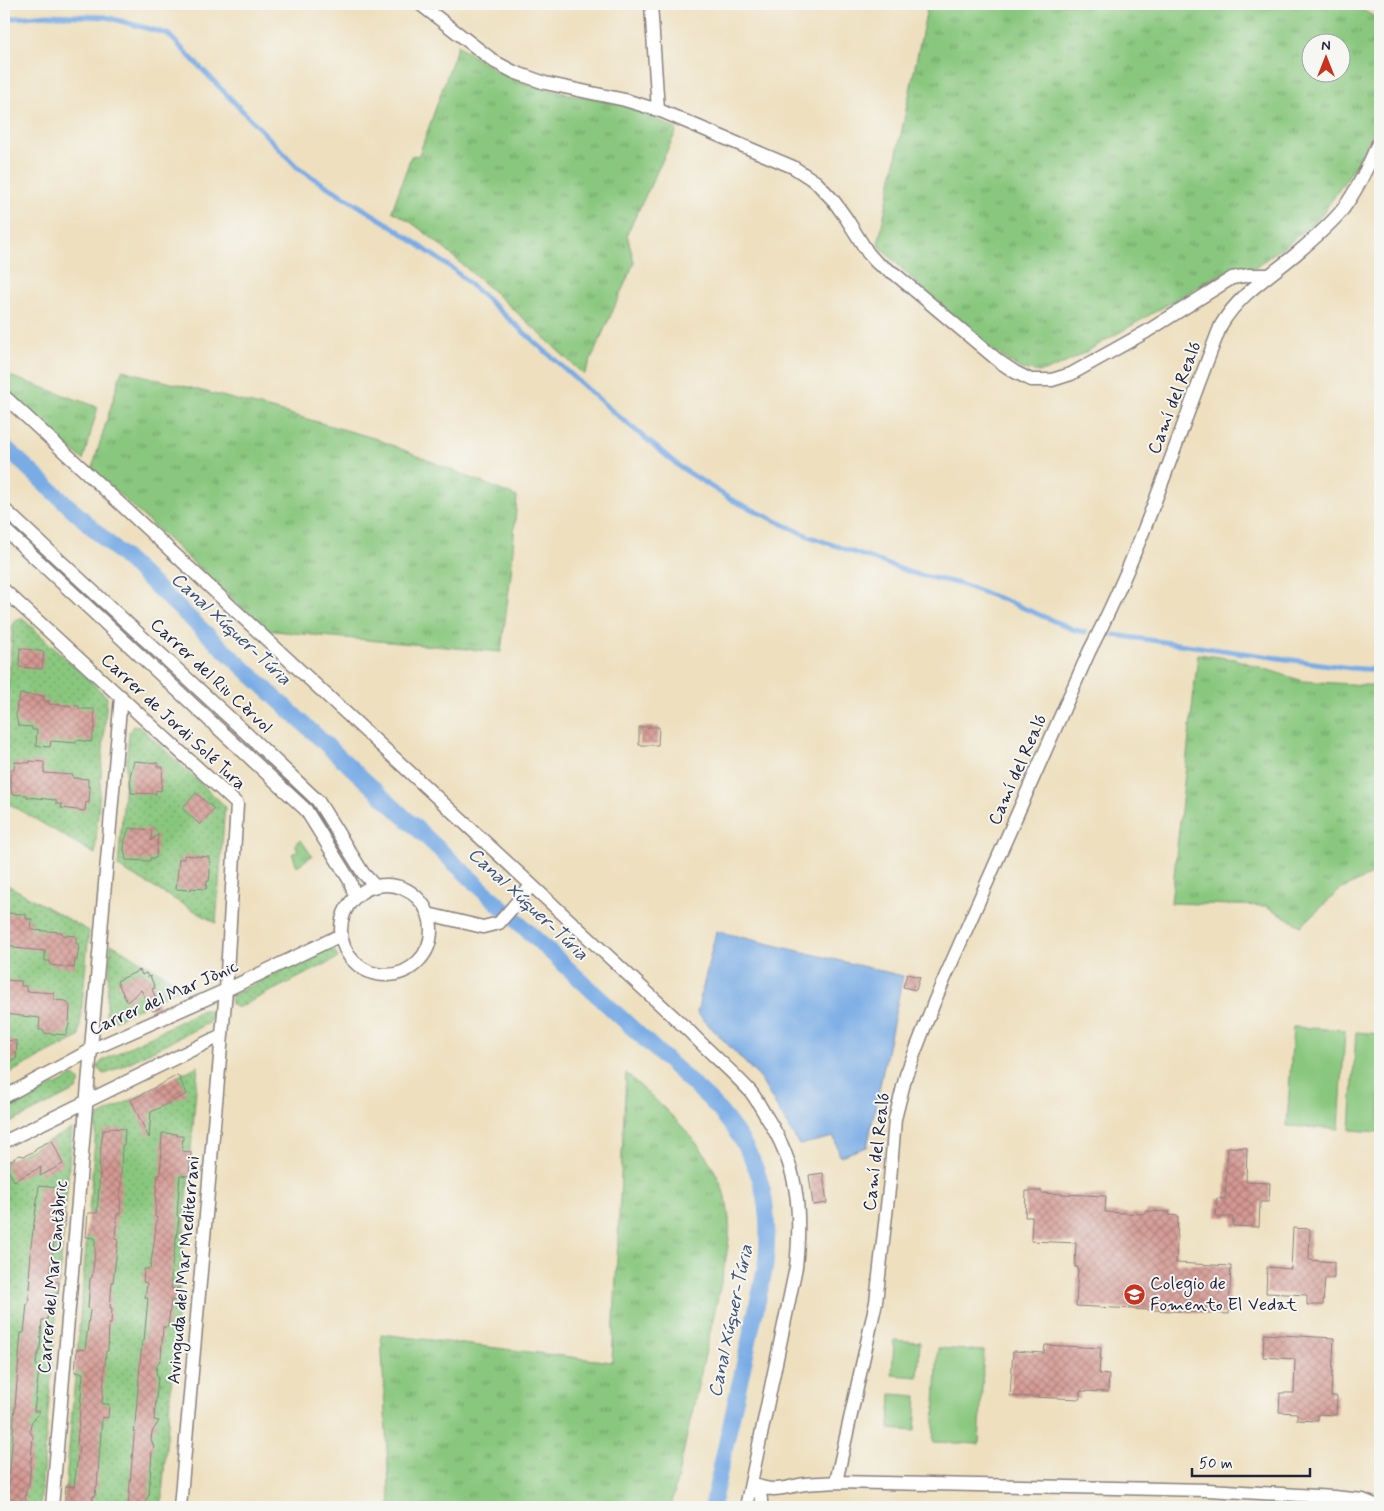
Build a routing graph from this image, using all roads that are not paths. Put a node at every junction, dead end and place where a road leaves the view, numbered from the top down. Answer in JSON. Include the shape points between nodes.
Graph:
{"nodes":[{"id":1,"x":420,"y":4,"type":"edge"},
{"id":2,"x":651,"y":4,"type":"edge"},
{"id":3,"x":658,"y":110,"type":"junction"},
{"id":4,"x":1380,"y":138,"type":"edge"},
{"id":5,"x":1268,"y":275,"type":"junction"},
{"id":6,"x":4,"y":396,"type":"edge"},
{"id":7,"x":4,"y":509,"type":"edge"},
{"id":8,"x":4,"y":529,"type":"edge"},
{"id":9,"x":4,"y":590,"type":"edge"},
{"id":10,"x":4,"y":605,"type":"edge"},
{"id":11,"x":121,"y":696,"type":"junction"},
{"id":12,"x":375,"y":886,"type":"junction"},
{"id":13,"x":527,"y":890,"type":"junction"},
{"id":14,"x":355,"y":897,"type":"junction"},
{"id":15,"x":428,"y":914,"type":"junction"},
{"id":16,"x":341,"y":935,"type":"junction"},
{"id":17,"x":226,"y":990,"type":"junction"},
{"id":18,"x":222,"y":1035,"type":"junction"},
{"id":19,"x":92,"y":1050,"type":"junction"},
{"id":20,"x":4,"y":1097,"type":"edge"},
{"id":21,"x":86,"y":1101,"type":"junction"},
{"id":22,"x":4,"y":1142,"type":"edge"},
{"id":23,"x":836,"y":1482,"type":"junction"},
{"id":24,"x":751,"y":1484,"type":"junction"},
{"id":25,"x":779,"y":1490,"type":"junction"},
{"id":26,"x":52,"y":1507,"type":"edge"},
{"id":27,"x":180,"y":1507,"type":"edge"},
{"id":28,"x":746,"y":1507,"type":"edge"},
{"id":29,"x":761,"y":1507,"type":"edge"},
{"id":30,"x":1380,"y":1507,"type":"edge"}],
"edges":[{"from":1,"to":3,"type":"street","via":[[495,62],[514,72],[545,83]]},
{"from":2,"to":3,"type":"street"},
{"from":3,"to":5,"type":"street","via":[[794,167],[816,182],[833,200],[878,263],[1000,362],[1031,380],[1052,380],[1071,374],[1232,278]]},
{"from":4,"to":5,"type":"street","name":"Camí del Realó","via":[[1366,172],[1342,210]]},
{"from":5,"to":23,"type":"street","name":"Camí del Realó","via":[[1238,302],[1222,325],[1110,611],[935,1000],[906,1075],[895,1119],[876,1302]]},
{"from":6,"to":13,"type":"street"},
{"from":7,"to":12,"type":"street","name":"Carrer del Riu Cèrvol","via":[[318,801],[363,873]]},
{"from":8,"to":14,"type":"street","name":"Carrer del Riu Cèrvol","via":[[306,810],[350,881]]},
{"from":9,"to":10,"type":"street"},
{"from":9,"to":11,"type":"street","name":"Carrer de Jordi Solé Tura"},
{"from":11,"to":17,"type":"street","name":"Carrer de Jordi Solé Tura","via":[[237,804]]},
{"from":11,"to":19,"type":"street","name":"Carrer del Mar Cantàbric"},
{"from":12,"to":14,"type":"street"},
{"from":12,"to":15,"type":"street","via":[[401,888],[422,903]]},
{"from":13,"to":15,"type":"street","via":[[499,923],[483,927]]},
{"from":13,"to":24,"type":"street","via":[[682,1026],[751,1092],[773,1127],[790,1166],[800,1231],[796,1266]]},
{"from":14,"to":16,"type":"street","via":[[346,908]]},
{"from":15,"to":16,"type":"street","via":[[431,929],[421,958],[396,974],[366,971],[354,962]]},
{"from":16,"to":17,"type":"street","name":"Carrer del Mar Jònic"},
{"from":17,"to":18,"type":"street","name":"Carrer de Jordi Solé Tura"},
{"from":17,"to":19,"type":"street","name":"Carrer del Mar Jònic"},
{"from":18,"to":21,"type":"street"},
{"from":18,"to":27,"type":"street","name":"Avinguda del Mar Mediterrani"},
{"from":19,"to":20,"type":"street","name":"Carrer del Mar Jònic"},
{"from":19,"to":21,"type":"street","name":"Carrer del Mar Cantàbric"},
{"from":21,"to":22,"type":"street"},
{"from":21,"to":26,"type":"street","name":"Carrer del Mar Cantàbric"},
{"from":23,"to":25,"type":"street"},
{"from":23,"to":30,"type":"street","via":[[1208,1490],[1334,1497],[1363,1500]]},
{"from":24,"to":25,"type":"street"},
{"from":24,"to":28,"type":"street"},
{"from":24,"to":29,"type":"street","via":[[759,1490]]},
{"from":25,"to":29,"type":"street","via":[[770,1493]]}]}
